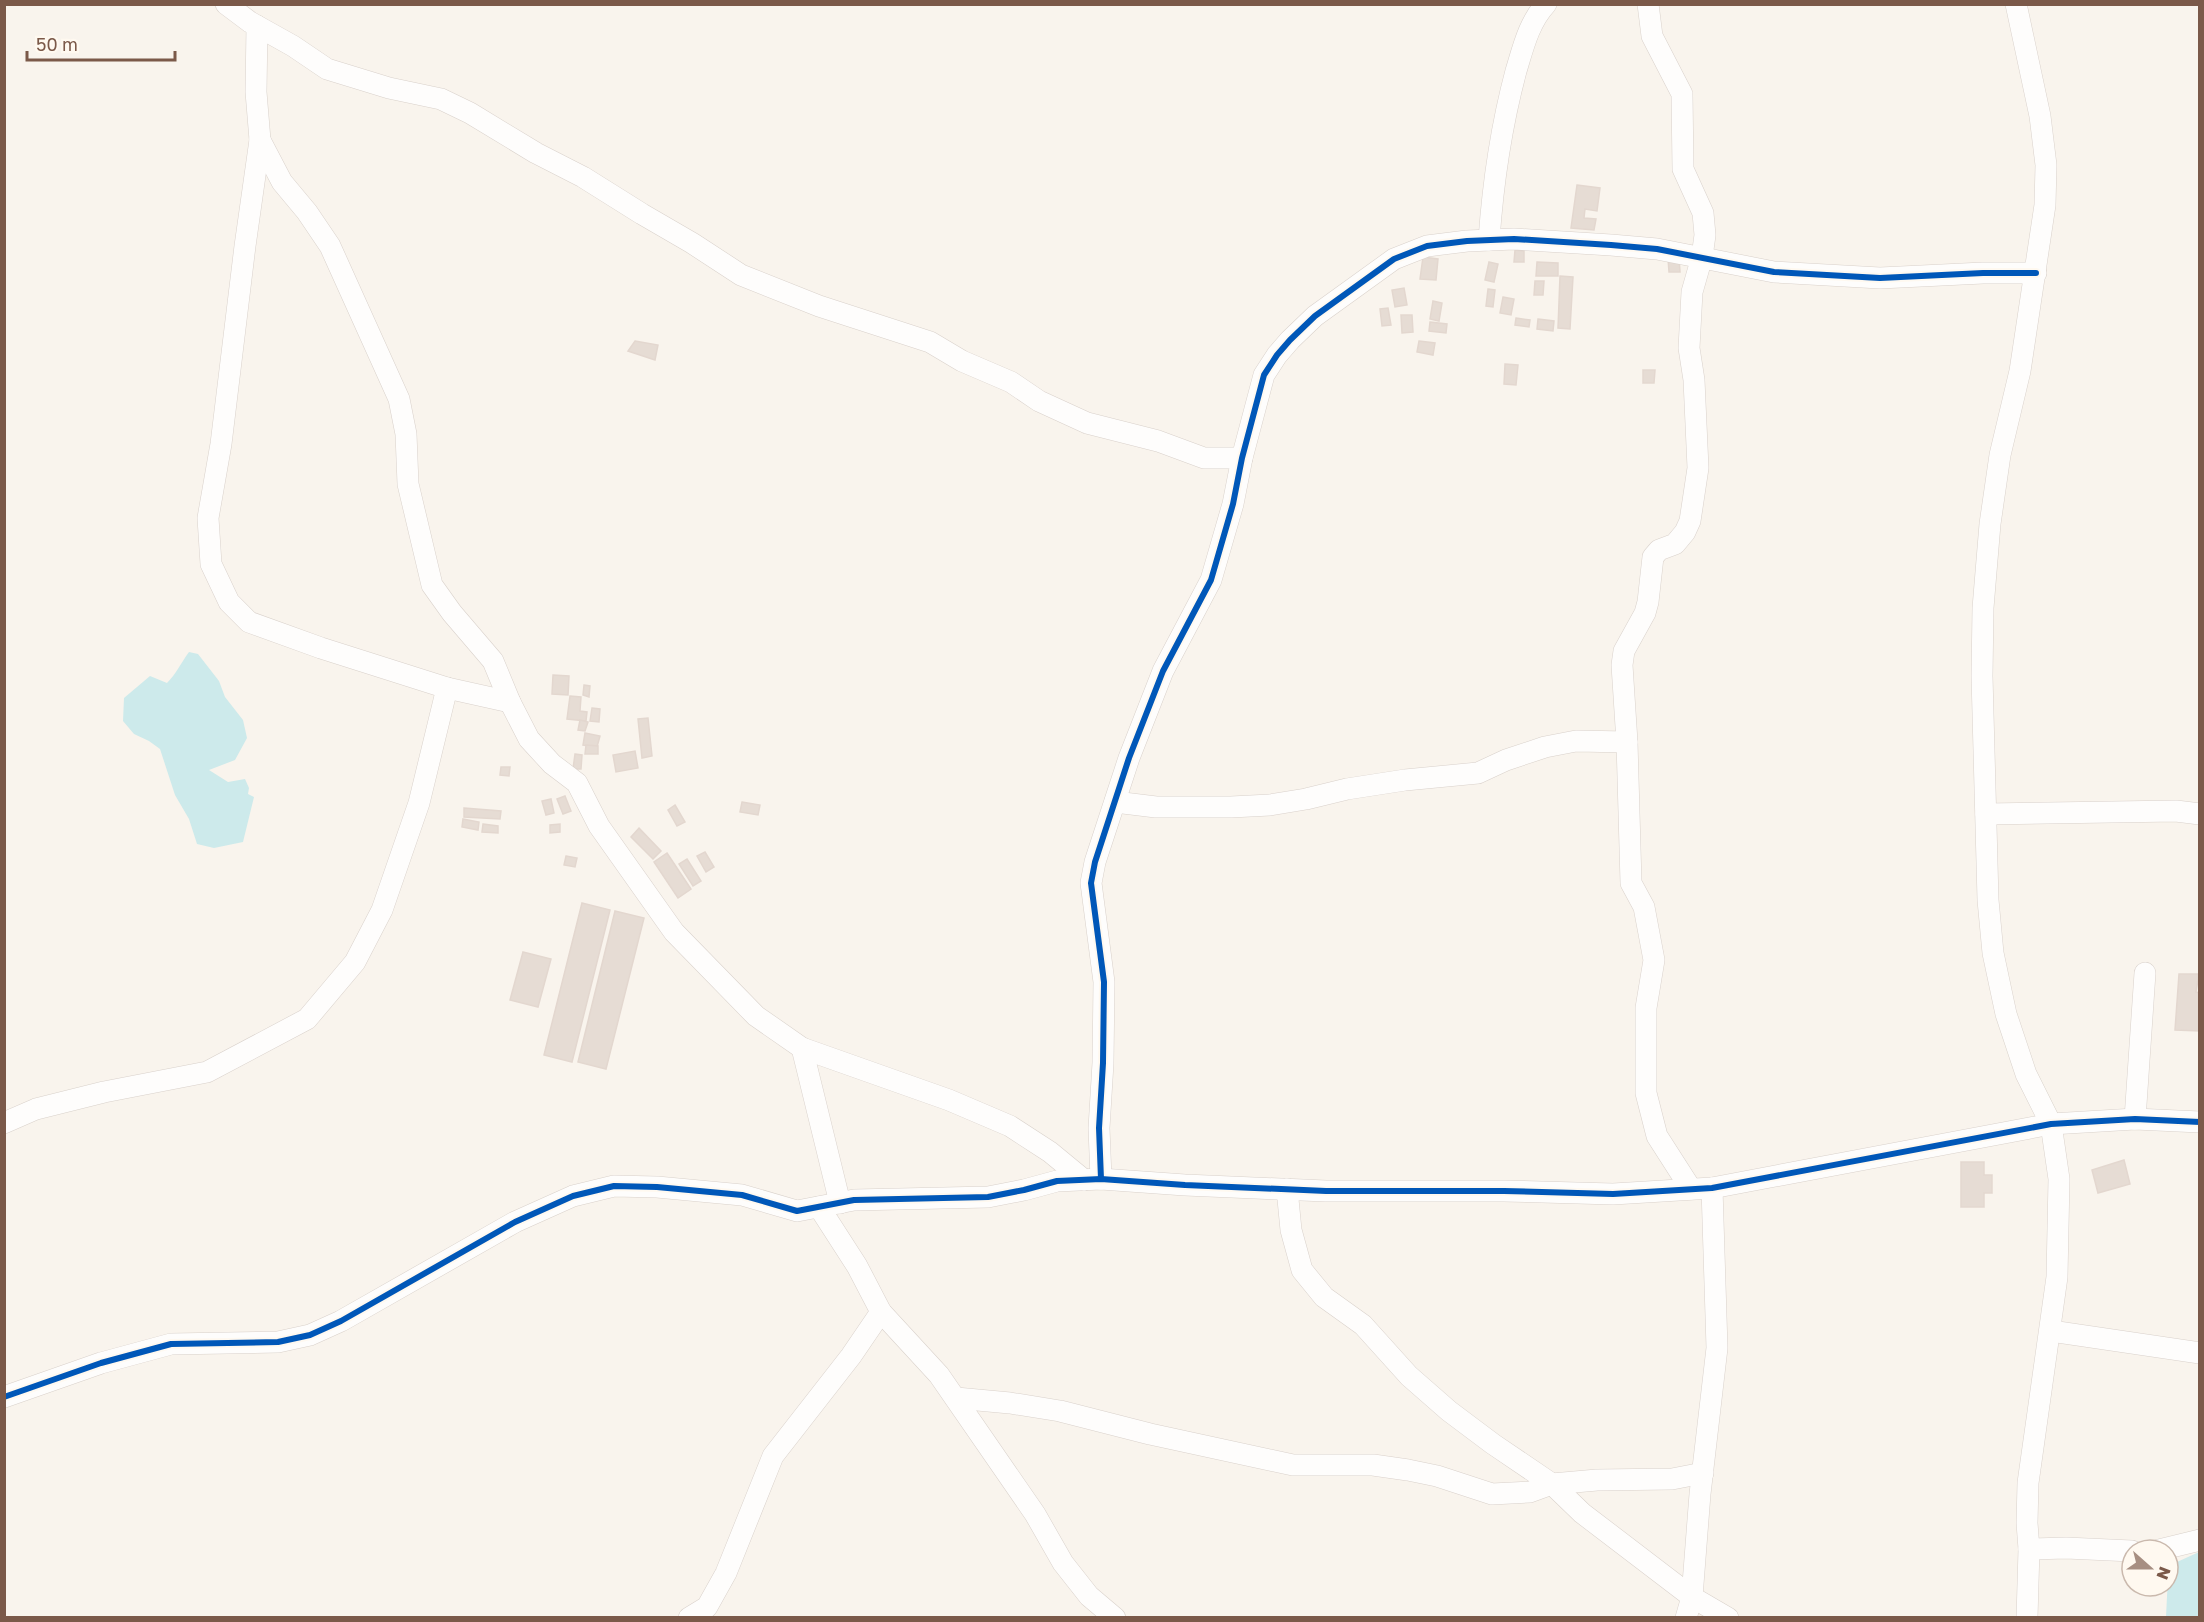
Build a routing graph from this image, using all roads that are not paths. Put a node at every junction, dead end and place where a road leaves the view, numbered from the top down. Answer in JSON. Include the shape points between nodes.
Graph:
{"nodes":[{"id":1,"x":226,"y":4,"type":"edge"},
{"id":2,"x":1546,"y":4,"type":"edge"},
{"id":3,"x":1648,"y":4,"type":"edge"},
{"id":4,"x":2016,"y":4,"type":"edge"},
{"id":5,"x":257,"y":26,"type":"junction"},
{"id":6,"x":260,"y":140,"type":"junction"},
{"id":7,"x":1489,"y":240,"type":"junction"},
{"id":8,"x":1702,"y":257,"type":"junction"},
{"id":9,"x":2036,"y":273,"type":"junction"},
{"id":10,"x":1242,"y":458,"type":"junction"},
{"id":11,"x":447,"y":688,"type":"junction"},
{"id":12,"x":510,"y":702,"type":"junction"},
{"id":13,"x":1627,"y":742,"type":"junction"},
{"id":14,"x":1115,"y":802,"type":"junction"},
{"id":15,"x":1986,"y":814,"type":"junction"},
{"id":16,"x":2199,"y":814,"type":"edge"},
{"id":17,"x":2145,"y":973,"type":"dead end"},
{"id":18,"x":802,"y":1048,"type":"junction"},
{"id":19,"x":2135,"y":1119,"type":"junction"},
{"id":20,"x":2199,"y":1122,"type":"edge"},
{"id":21,"x":4,"y":1123,"type":"edge"},
{"id":22,"x":2051,"y":1124,"type":"junction"},
{"id":23,"x":1092,"y":1180,"type":"junction"},
{"id":24,"x":1287,"y":1189,"type":"junction"},
{"id":25,"x":1701,"y":1189,"type":"junction"},
{"id":26,"x":840,"y":1203,"type":"junction"},
{"id":27,"x":819,"y":1207,"type":"junction"},
{"id":28,"x":881,"y":1312,"type":"junction"},
{"id":29,"x":2051,"y":1331,"type":"junction"},
{"id":30,"x":2199,"y":1353,"type":"edge"},
{"id":31,"x":4,"y":1396,"type":"edge"},
{"id":32,"x":956,"y":1398,"type":"junction"},
{"id":33,"x":1703,"y":1473,"type":"junction"},
{"id":34,"x":1552,"y":1484,"type":"junction"},
{"id":35,"x":2199,"y":1540,"type":"edge"},
{"id":36,"x":2180,"y":1545,"type":"edge"},
{"id":37,"x":2029,"y":1549,"type":"junction"},
{"id":38,"x":2120,"y":1550,"type":"edge"},
{"id":39,"x":1692,"y":1597,"type":"junction"},
{"id":40,"x":689,"y":1617,"type":"edge"},
{"id":41,"x":1115,"y":1617,"type":"edge"},
{"id":42,"x":1686,"y":1617,"type":"edge"},
{"id":43,"x":1728,"y":1617,"type":"edge"},
{"id":44,"x":2027,"y":1617,"type":"edge"}],
"edges":[{"from":1,"to":5,"type":"street"},
{"from":2,"to":7,"type":"street","via":[[1537,14],[1523,47],[1501,130]]},
{"from":3,"to":8,"type":"street","via":[[1652,36],[1682,94],[1683,169],[1704,213]]},
{"from":4,"to":9,"type":"street","via":[[2040,116],[2046,165]]},
{"from":5,"to":6,"type":"street"},
{"from":5,"to":10,"type":"street","via":[[327,69],[441,99],[470,113],[583,177],[741,275],[819,306],[930,342],[1087,423],[1158,441],[1204,458]]},
{"from":6,"to":11,"type":"street","via":[[208,518],[211,564],[230,602],[249,622]]},
{"from":6,"to":12,"type":"street","via":[[282,182],[330,246],[399,399],[406,434],[408,484],[432,585],[493,661]]},
{"from":7,"to":8,"type":"street","via":[[1611,245]]},
{"from":7,"to":10,"type":"street","via":[[1427,246],[1394,259],[1315,316],[1276,355],[1264,375]]},
{"from":8,"to":9,"type":"street","via":[[1774,272],[1880,278]]},
{"from":8,"to":13,"type":"street","via":[[1692,292],[1689,348],[1698,468],[1690,521],[1675,544],[1653,557],[1645,613],[1623,651]]},
{"from":9,"to":15,"type":"street","via":[[2000,455],[1986,567],[1982,676]]},
{"from":10,"to":14,"type":"street","via":[[1211,580],[1163,671]]},
{"from":11,"to":12,"type":"street"},
{"from":11,"to":21,"type":"street","via":[[419,803],[382,910],[355,962],[307,1019],[207,1072],[36,1109]]},
{"from":12,"to":18,"type":"street","via":[[529,739],[577,783],[599,826],[674,932],[756,1016]]},
{"from":13,"to":14,"type":"street","via":[[1576,741],[1545,747],[1478,772],[1347,789],[1270,805],[1156,807]]},
{"from":13,"to":25,"type":"street","via":[[1631,883],[1644,907],[1654,960],[1646,1008],[1646,1093],[1657,1136]]},
{"from":14,"to":23,"type":"street","via":[[1092,883],[1104,982],[1103,1063]]},
{"from":15,"to":16,"type":"street"},
{"from":15,"to":22,"type":"street","via":[[1988,900],[1995,963],[2006,1014],[2026,1074]]},
{"from":17,"to":19,"type":"street"},
{"from":18,"to":23,"type":"street","via":[[1010,1126]]},
{"from":18,"to":26,"type":"street"},
{"from":19,"to":20,"type":"street"},
{"from":19,"to":22,"type":"street"},
{"from":22,"to":25,"type":"street"},
{"from":22,"to":29,"type":"street","via":[[2060,1179],[2060,1221]]},
{"from":23,"to":24,"type":"street"},
{"from":23,"to":26,"type":"street","via":[[1057,1181],[988,1197]]},
{"from":24,"to":25,"type":"street","via":[[1613,1194]]},
{"from":24,"to":34,"type":"street","via":[[1291,1230],[1302,1270],[1324,1297],[1363,1325],[1409,1376],[1449,1411]]},
{"from":25,"to":33,"type":"street","via":[[1717,1348]]},
{"from":26,"to":27,"type":"street"},
{"from":27,"to":28,"type":"street"},
{"from":27,"to":31,"type":"street","via":[[797,1210],[742,1195],[614,1186],[573,1196],[514,1222],[310,1335],[278,1342],[171,1344]]},
{"from":28,"to":32,"type":"street"},
{"from":28,"to":40,"type":"street","via":[[774,1456],[726,1573],[707,1607]]},
{"from":29,"to":30,"type":"street"},
{"from":29,"to":37,"type":"street","via":[[2028,1483]]},
{"from":32,"to":34,"type":"street","via":[[1060,1411],[1293,1465],[1373,1465],[1408,1470],[1492,1494],[1530,1492]]},
{"from":32,"to":41,"type":"street","via":[[1063,1563],[1089,1596]]},
{"from":33,"to":34,"type":"street","via":[[1672,1479]]},
{"from":33,"to":39,"type":"street"},
{"from":34,"to":39,"type":"street","via":[[1582,1513]]},
{"from":35,"to":36,"type":"street"},
{"from":37,"to":38,"type":"street"},
{"from":37,"to":44,"type":"street"},
{"from":39,"to":42,"type":"street"},
{"from":39,"to":43,"type":"street"}]}
